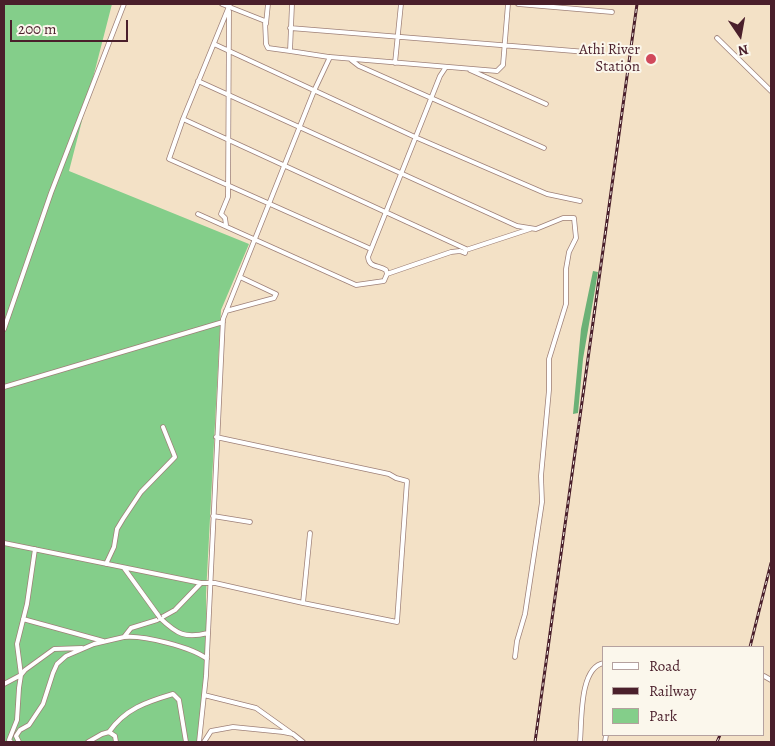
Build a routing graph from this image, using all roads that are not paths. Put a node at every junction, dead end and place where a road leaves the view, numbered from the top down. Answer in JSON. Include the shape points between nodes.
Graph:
{"nodes":[{"id":1,"x":124,"y":4,"type":"edge"},
{"id":2,"x":222,"y":4,"type":"edge"},
{"id":3,"x":268,"y":4,"type":"edge"},
{"id":4,"x":292,"y":4,"type":"edge"},
{"id":5,"x":400,"y":4,"type":"edge"},
{"id":6,"x":508,"y":4,"type":"edge"},
{"id":7,"x":518,"y":4,"type":"edge"},
{"id":8,"x":230,"y":5,"type":"edge"},
{"id":9,"x":612,"y":12,"type":"dead end"},
{"id":10,"x":266,"y":24,"type":"junction"},
{"id":11,"x":290,"y":28,"type":"junction"},
{"id":12,"x":398,"y":38,"type":"junction"},
{"id":13,"x":717,"y":38,"type":"dead end"},
{"id":14,"x":214,"y":44,"type":"junction"},
{"id":15,"x":505,"y":45,"type":"junction"},
{"id":16,"x":230,"y":51,"type":"junction"},
{"id":17,"x":290,"y":51,"type":"junction"},
{"id":18,"x":599,"y":53,"type":"dead end"},
{"id":19,"x":330,"y":57,"type":"junction"},
{"id":20,"x":348,"y":58,"type":"junction"},
{"id":21,"x":395,"y":63,"type":"junction"},
{"id":22,"x":446,"y":67,"type":"junction"},
{"id":23,"x":468,"y":69,"type":"junction"},
{"id":24,"x":198,"y":81,"type":"junction"},
{"id":25,"x":314,"y":91,"type":"junction"},
{"id":26,"x":771,"y":91,"type":"edge"},
{"id":27,"x":230,"y":96,"type":"junction"},
{"id":28,"x":431,"y":98,"type":"junction"},
{"id":29,"x":546,"y":104,"type":"dead end"},
{"id":30,"x":183,"y":119,"type":"junction"},
{"id":31,"x":300,"y":128,"type":"junction"},
{"id":32,"x":415,"y":137,"type":"junction"},
{"id":33,"x":230,"y":140,"type":"junction"},
{"id":34,"x":544,"y":148,"type":"dead end"},
{"id":35,"x":285,"y":166,"type":"junction"},
{"id":36,"x":400,"y":174,"type":"junction"},
{"id":37,"x":229,"y":185,"type":"junction"},
{"id":38,"x":580,"y":201,"type":"dead end"},
{"id":39,"x":270,"y":202,"type":"junction"},
{"id":40,"x":386,"y":211,"type":"junction"},
{"id":41,"x":198,"y":214,"type":"dead end"},
{"id":42,"x":226,"y":225,"type":"junction"},
{"id":43,"x":530,"y":229,"type":"junction"},
{"id":44,"x":255,"y":240,"type":"junction"},
{"id":45,"x":372,"y":249,"type":"junction"},
{"id":46,"x":466,"y":250,"type":"junction"},
{"id":47,"x":387,"y":274,"type":"junction"},
{"id":48,"x":240,"y":277,"type":"junction"},
{"id":49,"x":226,"y":311,"type":"junction"},
{"id":50,"x":223,"y":322,"type":"junction"},
{"id":51,"x":4,"y":329,"type":"edge"},
{"id":52,"x":4,"y":387,"type":"edge"},
{"id":53,"x":164,"y":427,"type":"dead end"},
{"id":54,"x":216,"y":438,"type":"junction"},
{"id":55,"x":213,"y":516,"type":"junction"},
{"id":56,"x":250,"y":522,"type":"dead end"},
{"id":57,"x":310,"y":534,"type":"dead end"},
{"id":58,"x":4,"y":543,"type":"edge"},
{"id":59,"x":35,"y":549,"type":"junction"},
{"id":60,"x":106,"y":564,"type":"junction"},
{"id":61,"x":124,"y":568,"type":"junction"},
{"id":62,"x":202,"y":583,"type":"junction"},
{"id":63,"x":210,"y":585,"type":"junction"},
{"id":64,"x":303,"y":603,"type":"junction"},
{"id":65,"x":22,"y":619,"type":"junction"},
{"id":66,"x":208,"y":634,"type":"junction"},
{"id":67,"x":124,"y":637,"type":"junction"},
{"id":68,"x":105,"y":641,"type":"junction"},
{"id":69,"x":84,"y":648,"type":"junction"},
{"id":70,"x":515,"y":657,"type":"dead end"},
{"id":71,"x":207,"y":659,"type":"junction"},
{"id":72,"x":602,"y":663,"type":"edge"},
{"id":73,"x":21,"y":675,"type":"junction"},
{"id":74,"x":4,"y":684,"type":"edge"},
{"id":75,"x":204,"y":695,"type":"junction"},
{"id":76,"x":109,"y":732,"type":"junction"},
{"id":77,"x":293,"y":734,"type":"junction"},
{"id":78,"x":11,"y":742,"type":"edge"},
{"id":79,"x":19,"y":742,"type":"edge"},
{"id":80,"x":88,"y":742,"type":"edge"},
{"id":81,"x":116,"y":742,"type":"edge"},
{"id":82,"x":186,"y":742,"type":"edge"},
{"id":83,"x":199,"y":742,"type":"edge"},
{"id":84,"x":204,"y":742,"type":"edge"},
{"id":85,"x":304,"y":742,"type":"edge"},
{"id":86,"x":580,"y":742,"type":"edge"}],
"edges":[{"from":1,"to":51,"type":"street","via":[[50,193]]},
{"from":2,"to":8,"type":"street"},
{"from":3,"to":10,"type":"street"},
{"from":4,"to":11,"type":"street"},
{"from":5,"to":12,"type":"street"},
{"from":6,"to":15,"type":"street"},
{"from":7,"to":9,"type":"street"},
{"from":8,"to":10,"type":"street"},
{"from":8,"to":14,"type":"street"},
{"from":8,"to":16,"type":"street"},
{"from":10,"to":17,"type":"street","via":[[268,48]]},
{"from":11,"to":12,"type":"street"},
{"from":11,"to":17,"type":"street"},
{"from":12,"to":15,"type":"street"},
{"from":12,"to":21,"type":"street"},
{"from":13,"to":26,"type":"street"},
{"from":14,"to":16,"type":"street"},
{"from":14,"to":24,"type":"street"},
{"from":15,"to":18,"type":"street"},
{"from":15,"to":23,"type":"street","via":[[504,65],[497,71]]},
{"from":16,"to":25,"type":"street"},
{"from":16,"to":27,"type":"street"},
{"from":17,"to":19,"type":"street"},
{"from":19,"to":20,"type":"street"},
{"from":19,"to":25,"type":"street"},
{"from":20,"to":21,"type":"street"},
{"from":20,"to":28,"type":"street"},
{"from":21,"to":22,"type":"street"},
{"from":22,"to":23,"type":"street"},
{"from":22,"to":28,"type":"street"},
{"from":23,"to":29,"type":"street"},
{"from":24,"to":27,"type":"street"},
{"from":24,"to":30,"type":"street"},
{"from":25,"to":31,"type":"street"},
{"from":25,"to":32,"type":"street"},
{"from":27,"to":31,"type":"street"},
{"from":27,"to":33,"type":"street"},
{"from":28,"to":32,"type":"street"},
{"from":28,"to":34,"type":"street"},
{"from":30,"to":33,"type":"street"},
{"from":30,"to":37,"type":"street","via":[[169,159]]},
{"from":31,"to":35,"type":"street"},
{"from":31,"to":36,"type":"street"},
{"from":32,"to":36,"type":"street"},
{"from":32,"to":38,"type":"street","via":[[547,194]]},
{"from":33,"to":35,"type":"street"},
{"from":33,"to":37,"type":"street"},
{"from":35,"to":39,"type":"street"},
{"from":35,"to":40,"type":"street"},
{"from":36,"to":40,"type":"street"},
{"from":36,"to":43,"type":"street"},
{"from":37,"to":39,"type":"street"},
{"from":37,"to":42,"type":"street","via":[[221,214]]},
{"from":39,"to":44,"type":"street"},
{"from":39,"to":45,"type":"street"},
{"from":40,"to":45,"type":"street"},
{"from":40,"to":46,"type":"street"},
{"from":41,"to":42,"type":"street"},
{"from":42,"to":44,"type":"street"},
{"from":43,"to":46,"type":"street"},
{"from":43,"to":70,"type":"street","via":[[574,218],[576,238],[566,269],[564,312],[549,359],[541,468],[542,502]]},
{"from":44,"to":47,"type":"street","via":[[356,286],[379,283]]},
{"from":44,"to":48,"type":"street"},
{"from":45,"to":47,"type":"street","via":[[369,262],[383,268]]},
{"from":46,"to":47,"type":"street","via":[[465,253],[451,252]]},
{"from":48,"to":49,"type":"street"},
{"from":48,"to":49,"type":"street","via":[[276,294],[274,298]]},
{"from":49,"to":50,"type":"street"},
{"from":50,"to":52,"type":"street"},
{"from":50,"to":54,"type":"street"},
{"from":53,"to":60,"type":"street","via":[[175,457],[141,492],[117,529],[114,547]]},
{"from":54,"to":55,"type":"street"},
{"from":54,"to":64,"type":"street","via":[[334,461],[407,481],[397,622]]},
{"from":55,"to":56,"type":"street"},
{"from":55,"to":63,"type":"street"},
{"from":57,"to":64,"type":"street"},
{"from":58,"to":59,"type":"street"},
{"from":59,"to":60,"type":"street"},
{"from":59,"to":65,"type":"street"},
{"from":60,"to":61,"type":"street"},
{"from":61,"to":62,"type":"street"},
{"from":61,"to":66,"type":"street","via":[[159,617],[179,634]]},
{"from":62,"to":63,"type":"street"},
{"from":62,"to":67,"type":"street","via":[[175,610],[131,628]]},
{"from":63,"to":64,"type":"street","via":[[215,583]]},
{"from":63,"to":66,"type":"street"},
{"from":65,"to":68,"type":"street"},
{"from":65,"to":73,"type":"street","via":[[17,644]]},
{"from":66,"to":71,"type":"street"},
{"from":67,"to":68,"type":"street"},
{"from":67,"to":71,"type":"street","via":[[161,641],[198,652]]},
{"from":68,"to":69,"type":"street"},
{"from":69,"to":73,"type":"street","via":[[54,649],[32,663]]},
{"from":69,"to":79,"type":"street","via":[[66,656],[58,664],[43,704],[29,725],[16,736]]},
{"from":71,"to":75,"type":"street"},
{"from":72,"to":86,"type":"street","via":[[595,666],[587,677]]},
{"from":73,"to":74,"type":"street"},
{"from":73,"to":78,"type":"street","via":[[17,720]]},
{"from":75,"to":77,"type":"street","via":[[256,708]]},
{"from":75,"to":83,"type":"street"},
{"from":76,"to":80,"type":"street"},
{"from":76,"to":81,"type":"street","via":[[115,736]]},
{"from":76,"to":82,"type":"street","via":[[136,706],[173,694],[179,700]]},
{"from":77,"to":84,"type":"street","via":[[233,727],[211,731]]},
{"from":77,"to":85,"type":"street"}]}
